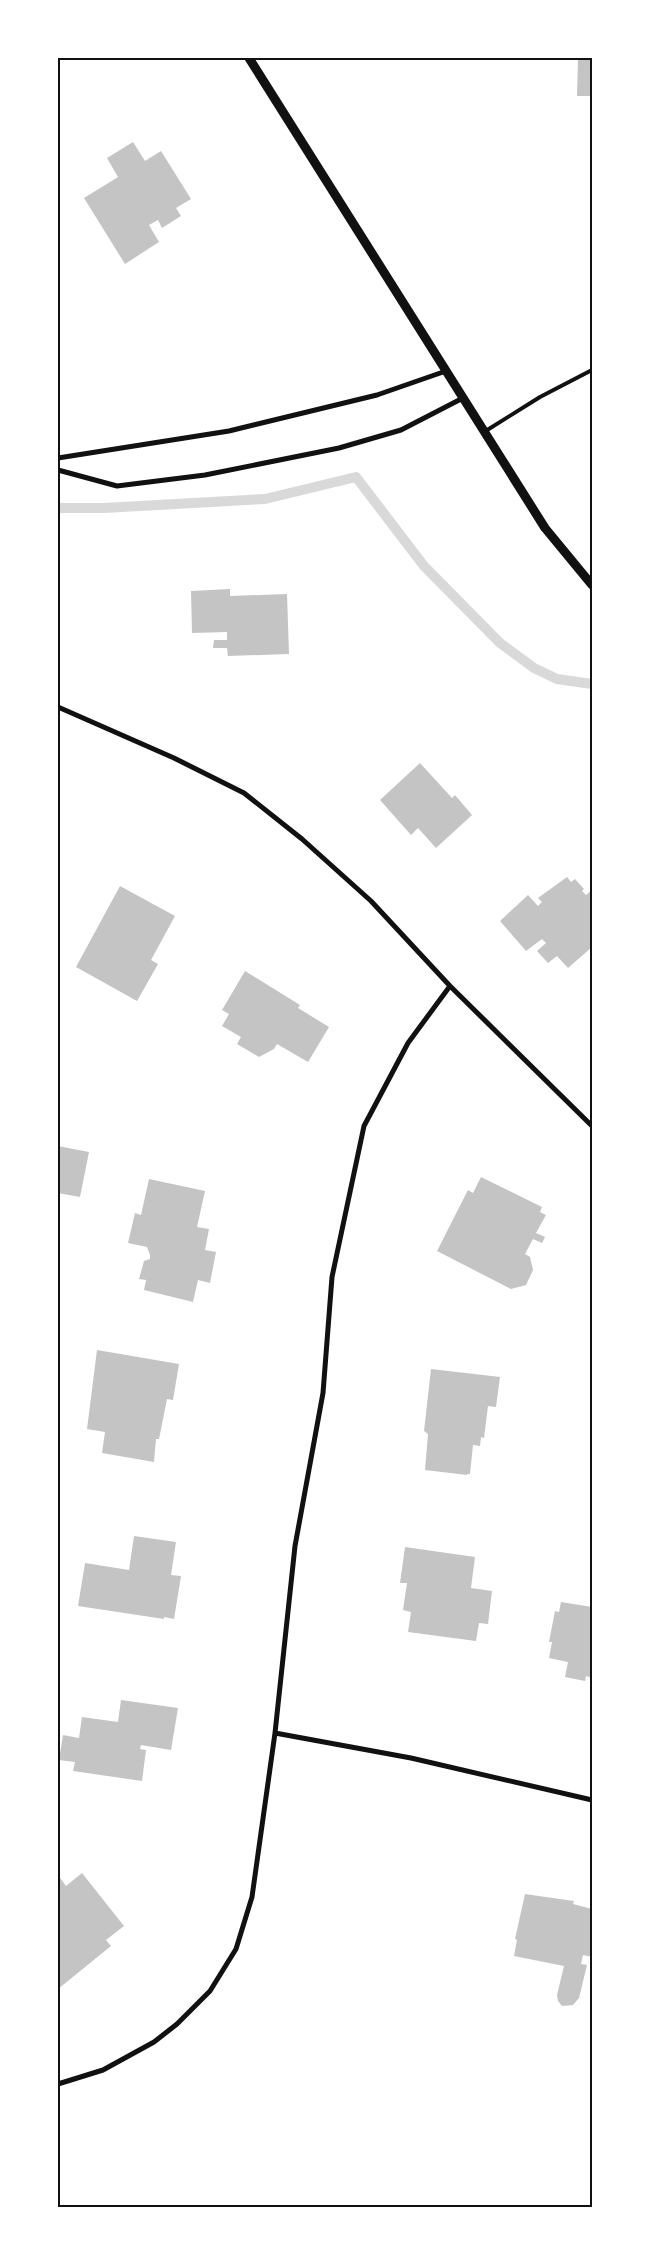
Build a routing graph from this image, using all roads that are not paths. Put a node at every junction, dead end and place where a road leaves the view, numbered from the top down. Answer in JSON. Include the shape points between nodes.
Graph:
{"nodes":[{"id":1,"x":249,"y":58,"type":"edge"},
{"id":2,"x":592,"y":370,"type":"edge"},
{"id":3,"x":446,"y":371,"type":"junction"},
{"id":4,"x":463,"y":398,"type":"junction"},
{"id":5,"x":484,"y":432,"type":"junction"},
{"id":6,"x":58,"y":458,"type":"edge"},
{"id":7,"x":58,"y":470,"type":"edge"},
{"id":8,"x":592,"y":585,"type":"edge"},
{"id":9,"x":58,"y":707,"type":"edge"},
{"id":10,"x":450,"y":986,"type":"junction"},
{"id":11,"x":592,"y":1126,"type":"edge"},
{"id":12,"x":276,"y":1733,"type":"junction"},
{"id":13,"x":592,"y":1800,"type":"edge"},
{"id":14,"x":58,"y":2084,"type":"edge"}],
"edges":[{"from":1,"to":3,"type":"street"},
{"from":2,"to":5,"type":"lane"},
{"from":3,"to":4,"type":"street"},
{"from":3,"to":6,"type":"street","via":[[377,395],[229,431]]},
{"from":4,"to":5,"type":"street"},
{"from":4,"to":7,"type":"street","via":[[401,430],[339,448],[205,475],[116,486]]},
{"from":5,"to":8,"type":"street","via":[[545,528]]},
{"from":9,"to":10,"type":"street","via":[[244,793],[302,839],[371,901]]},
{"from":10,"to":11,"type":"street"},
{"from":10,"to":12,"type":"street","via":[[408,1042],[364,1126],[332,1278],[323,1393],[295,1546]]},
{"from":12,"to":13,"type":"street","via":[[411,1758]]},
{"from":12,"to":14,"type":"street","via":[[252,1897],[236,1949],[210,1991],[154,2042],[103,2070]]}]}
